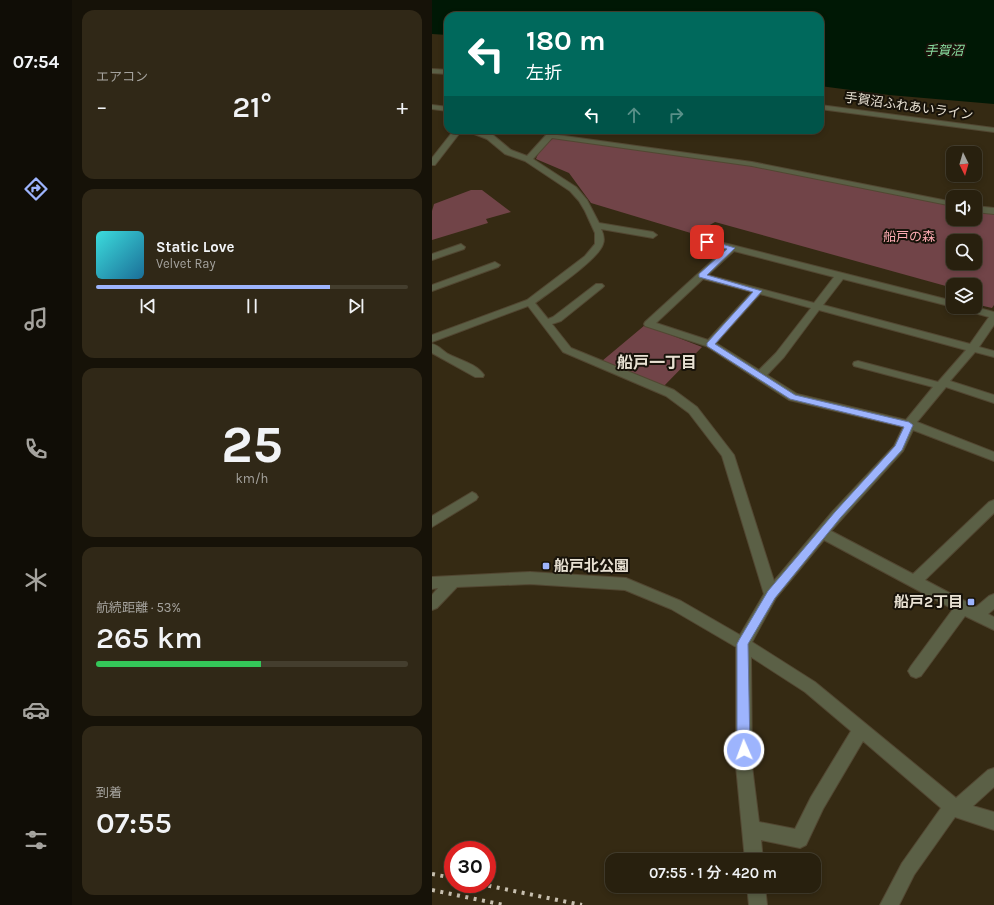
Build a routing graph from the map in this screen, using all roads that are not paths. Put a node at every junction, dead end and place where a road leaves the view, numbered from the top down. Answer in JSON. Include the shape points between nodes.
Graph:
{"nodes":[{"id":1,"x":432,"y":71,"type":"edge"},
{"id":2,"x":444,"y":72,"type":"edge"},
{"id":3,"x":432,"y":107,"type":"edge"},
{"id":4,"x":444,"y":108,"type":"edge"},
{"id":5,"x":824,"y":108,"type":"edge"},
{"id":6,"x":994,"y":130,"type":"edge"},
{"id":7,"x":455,"y":134,"type":"edge"},
{"id":8,"x":486,"y":134,"type":"edge"},
{"id":9,"x":528,"y":159,"type":"junction"},
{"id":10,"x":432,"y":163,"type":"edge"},
{"id":11,"x":946,"y":203,"type":"edge"},
{"id":12,"x":982,"y":209,"type":"edge"},
{"id":13,"x":994,"y":211,"type":"edge"},
{"id":14,"x":595,"y":225,"type":"junction"},
{"id":15,"x":653,"y":235,"type":"dead end"},
{"id":16,"x":707,"y":242,"type":"dead end"},
{"id":17,"x":461,"y":247,"type":"dead end"},
{"id":18,"x":732,"y":248,"type":"junction"},
{"id":19,"x":432,"y":257,"type":"edge"},
{"id":20,"x":495,"y":265,"type":"dead end"},
{"id":21,"x":702,"y":276,"type":"junction"},
{"id":22,"x":840,"y":276,"type":"junction"},
{"id":23,"x":599,"y":286,"type":"dead end"},
{"id":24,"x":432,"y":288,"type":"edge"},
{"id":25,"x":758,"y":291,"type":"junction"},
{"id":26,"x":530,"y":302,"type":"junction"},
{"id":27,"x":946,"y":302,"type":"edge"},
{"id":28,"x":816,"y":306,"type":"junction"},
{"id":29,"x":982,"y":314,"type":"edge"},
{"id":30,"x":994,"y":318,"type":"edge"},
{"id":31,"x":546,"y":323,"type":"junction"},
{"id":32,"x":432,"y":339,"type":"edge"},
{"id":33,"x":710,"y":344,"type":"junction"},
{"id":34,"x":432,"y":348,"type":"edge"},
{"id":35,"x":974,"y":348,"type":"junction"},
{"id":36,"x":994,"y":354,"type":"edge"},
{"id":37,"x":858,"y":364,"type":"dead end"},
{"id":38,"x":479,"y":376,"type":"dead end"},
{"id":39,"x":760,"y":376,"type":"junction"},
{"id":40,"x":942,"y":384,"type":"junction"},
{"id":41,"x":994,"y":399,"type":"edge"},
{"id":42,"x":909,"y":425,"type":"junction"},
{"id":43,"x":994,"y":457,"type":"edge"},
{"id":44,"x":472,"y":497,"type":"dead end"},
{"id":45,"x":994,"y":505,"type":"edge"},
{"id":46,"x":432,"y":522,"type":"edge"},
{"id":47,"x":823,"y":533,"type":"junction"},
{"id":48,"x":454,"y":582,"type":"junction"},
{"id":49,"x":914,"y":582,"type":"junction"},
{"id":50,"x":432,"y":584,"type":"edge"},
{"id":51,"x":772,"y":594,"type":"junction"},
{"id":52,"x":994,"y":600,"type":"edge"},
{"id":53,"x":432,"y":604,"type":"edge"},
{"id":54,"x":964,"y":607,"type":"junction"},
{"id":55,"x":977,"y":615,"type":"junction"},
{"id":56,"x":994,"y":624,"type":"edge"},
{"id":57,"x":743,"y":644,"type":"junction"},
{"id":58,"x":916,"y":670,"type":"dead end"},
{"id":59,"x":861,"y":729,"type":"junction"},
{"id":60,"x":994,"y":776,"type":"edge"},
{"id":61,"x":954,"y":808,"type":"junction"},
{"id":62,"x":994,"y":821,"type":"edge"},
{"id":63,"x":750,"y":830,"type":"junction"},
{"id":64,"x":753,"y":853,"type":"edge"},
{"id":65,"x":757,"y":893,"type":"edge"},
{"id":66,"x":758,"y":905,"type":"edge"},
{"id":67,"x":889,"y":905,"type":"edge"}],
"edges":[{"from":1,"to":2,"type":"street"},
{"from":3,"to":4,"type":"street"},
{"from":5,"to":6,"type":"street","name":"手賀沼ふれあいライン"},
{"from":7,"to":10,"type":"street"},
{"from":8,"to":9,"type":"street","via":[[508,152]]},
{"from":9,"to":11,"type":"street","via":[[550,136],[752,164]]},
{"from":9,"to":14,"type":"street","via":[[573,189],[583,200]]},
{"from":12,"to":13,"type":"street"},
{"from":14,"to":15,"type":"street"},
{"from":14,"to":26,"type":"street","via":[[599,244],[588,258]]},
{"from":16,"to":18,"type":"street"},
{"from":17,"to":19,"type":"street"},
{"from":18,"to":21,"type":"street"},
{"from":18,"to":22,"type":"street"},
{"from":20,"to":24,"type":"street"},
{"from":21,"to":25,"type":"street"},
{"from":21,"to":33,"type":"street","via":[[649,324]]},
{"from":22,"to":27,"type":"street"},
{"from":22,"to":28,"type":"street"},
{"from":23,"to":31,"type":"street","via":[[557,319]]},
{"from":25,"to":28,"type":"street"},
{"from":25,"to":33,"type":"street"},
{"from":26,"to":31,"type":"street"},
{"from":26,"to":32,"type":"street"},
{"from":28,"to":35,"type":"street"},
{"from":28,"to":39,"type":"street","via":[[780,355]]},
{"from":29,"to":30,"type":"street"},
{"from":30,"to":35,"type":"street"},
{"from":31,"to":51,"type":"street","via":[[567,350],[670,393],[694,410],[728,455]]},
{"from":33,"to":39,"type":"street"},
{"from":34,"to":38,"type":"street"},
{"from":35,"to":36,"type":"street"},
{"from":35,"to":40,"type":"street"},
{"from":37,"to":40,"type":"street"},
{"from":39,"to":42,"type":"street","via":[[793,397]]},
{"from":40,"to":41,"type":"street"},
{"from":40,"to":42,"type":"street"},
{"from":42,"to":43,"type":"street"},
{"from":42,"to":47,"type":"street","via":[[899,448]]},
{"from":44,"to":46,"type":"street"},
{"from":45,"to":49,"type":"street"},
{"from":47,"to":49,"type":"street"},
{"from":47,"to":51,"type":"street"},
{"from":48,"to":50,"type":"street"},
{"from":48,"to":53,"type":"street"},
{"from":48,"to":57,"type":"street","via":[[530,578],[626,584],[676,605]]},
{"from":49,"to":54,"type":"street"},
{"from":51,"to":57,"type":"street"},
{"from":52,"to":55,"type":"street"},
{"from":54,"to":55,"type":"street"},
{"from":54,"to":58,"type":"street"},
{"from":55,"to":56,"type":"street"},
{"from":57,"to":59,"type":"street","via":[[810,687]]},
{"from":57,"to":63,"type":"street","via":[[744,766]]},
{"from":59,"to":61,"type":"street"},
{"from":59,"to":63,"type":"street","via":[[817,803],[800,839]]},
{"from":60,"to":61,"type":"street"},
{"from":61,"to":62,"type":"street"},
{"from":61,"to":67,"type":"street","via":[[908,869]]},
{"from":63,"to":64,"type":"street"},
{"from":65,"to":66,"type":"street"}]}
